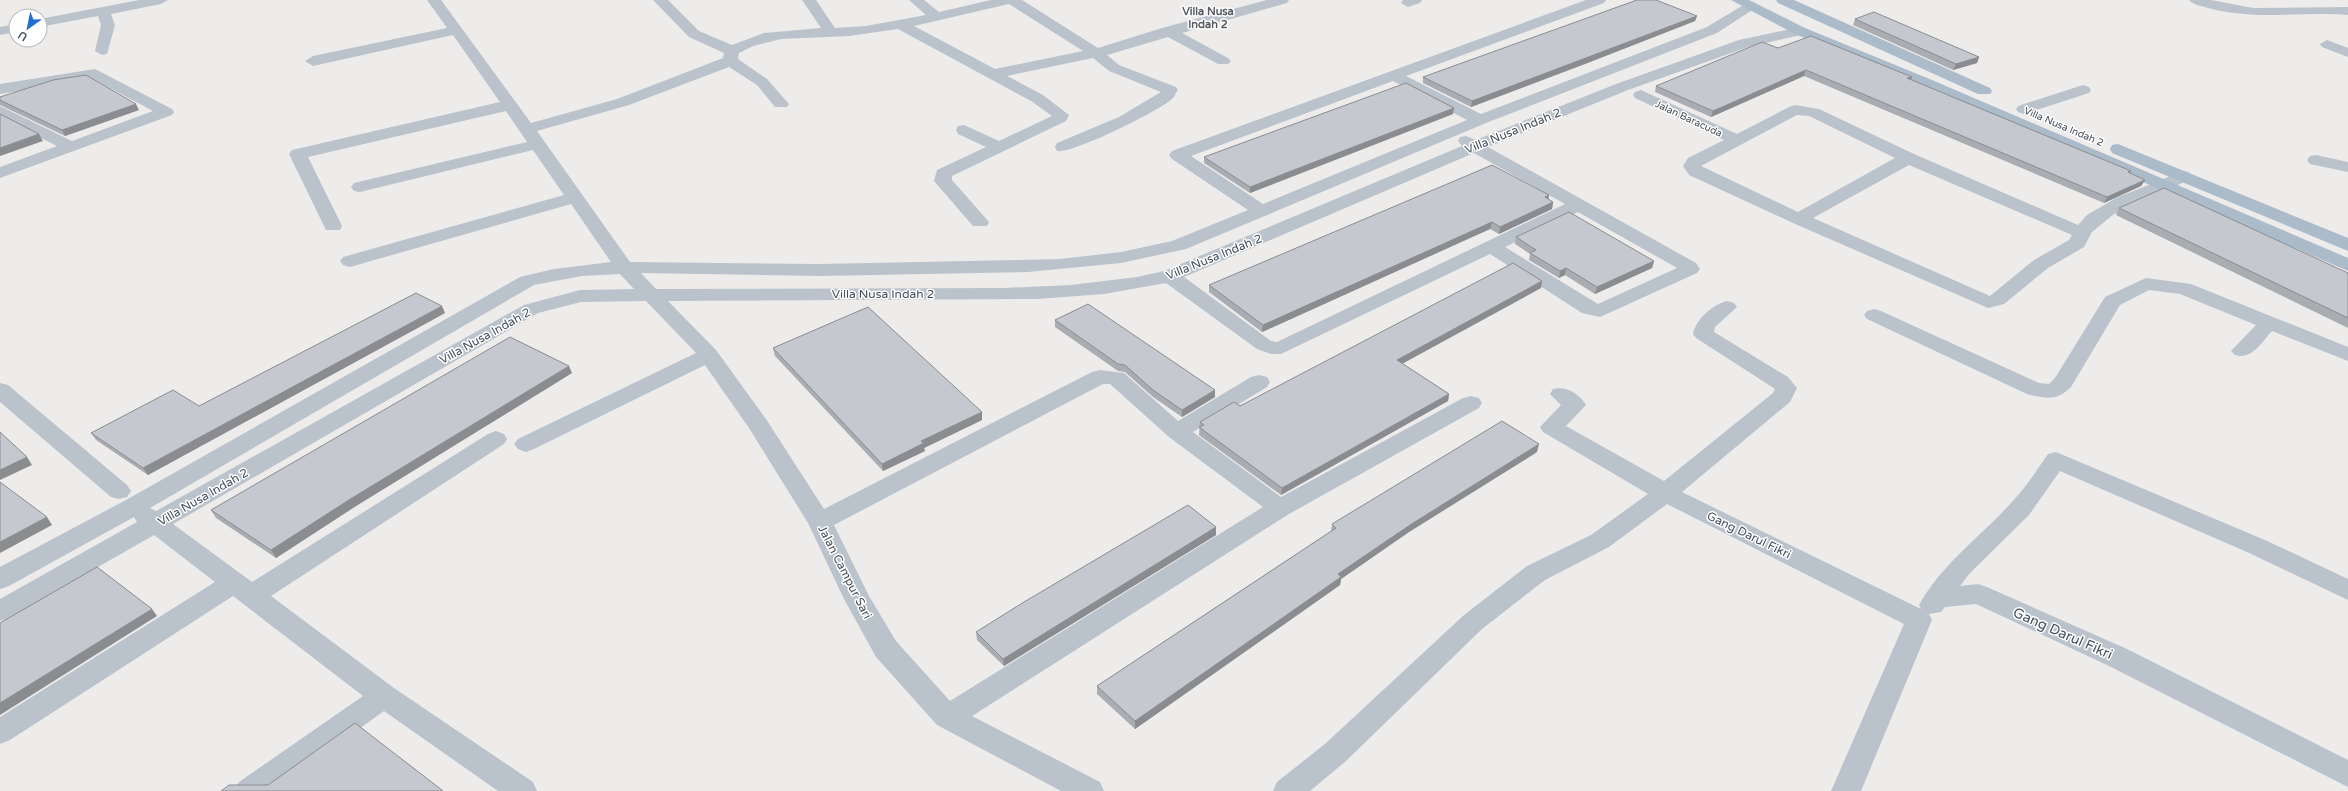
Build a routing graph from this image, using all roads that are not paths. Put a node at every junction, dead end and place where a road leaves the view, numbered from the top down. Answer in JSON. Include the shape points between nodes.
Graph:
{"nodes":[{"id":1,"x":79,"y":0,"type":"edge"},
{"id":2,"x":161,"y":0,"type":"edge"},
{"id":3,"x":434,"y":0,"type":"edge"},
{"id":4,"x":660,"y":0,"type":"edge"},
{"id":5,"x":809,"y":0,"type":"edge"},
{"id":6,"x":916,"y":0,"type":"edge"},
{"id":7,"x":1008,"y":0,"type":"edge"},
{"id":8,"x":1012,"y":0,"type":"edge"},
{"id":9,"x":1281,"y":0,"type":"edge"},
{"id":10,"x":1599,"y":0,"type":"edge"},
{"id":11,"x":1783,"y":0,"type":"edge"},
{"id":12,"x":2196,"y":0,"type":"edge"},
{"id":13,"x":1750,"y":2,"type":"edge"},
{"id":14,"x":102,"y":11,"type":"junction"},
{"id":15,"x":2348,"y":11,"type":"edge"},
{"id":16,"x":77,"y":16,"type":"junction"},
{"id":17,"x":935,"y":16,"type":"junction"},
{"id":18,"x":48,"y":21,"type":"edge"},
{"id":19,"x":899,"y":24,"type":"junction"},
{"id":20,"x":457,"y":30,"type":"junction"},
{"id":21,"x":830,"y":31,"type":"junction"},
{"id":22,"x":1167,"y":31,"type":"junction"},
{"id":23,"x":1800,"y":32,"type":"junction"},
{"id":24,"x":1851,"y":33,"type":"junction"},
{"id":25,"x":1818,"y":38,"type":"junction"},
{"id":26,"x":2327,"y":44,"type":"dead end"},
{"id":27,"x":102,"y":51,"type":"dead end"},
{"id":28,"x":1096,"y":53,"type":"junction"},
{"id":29,"x":2348,"y":54,"type":"edge"},
{"id":30,"x":731,"y":56,"type":"junction"},
{"id":31,"x":313,"y":61,"type":"dead end"},
{"id":32,"x":1223,"y":62,"type":"dead end"},
{"id":33,"x":994,"y":74,"type":"junction"},
{"id":34,"x":1394,"y":76,"type":"junction"},
{"id":35,"x":0,"y":89,"type":"edge"},
{"id":36,"x":2083,"y":90,"type":"dead end"},
{"id":37,"x":1641,"y":96,"type":"dead end"},
{"id":38,"x":781,"y":104,"type":"dead end"},
{"id":39,"x":509,"y":105,"type":"junction"},
{"id":40,"x":2024,"y":109,"type":"junction"},
{"id":41,"x":0,"y":111,"type":"edge"},
{"id":42,"x":1480,"y":120,"type":"junction"},
{"id":43,"x":526,"y":129,"type":"junction"},
{"id":44,"x":964,"y":130,"type":"dead end"},
{"id":45,"x":1032,"y":132,"type":"junction"},
{"id":46,"x":1451,"y":132,"type":"junction"},
{"id":47,"x":1737,"y":140,"type":"junction"},
{"id":48,"x":538,"y":144,"type":"junction"},
{"id":49,"x":1475,"y":146,"type":"junction"},
{"id":50,"x":70,"y":147,"type":"junction"},
{"id":51,"x":999,"y":147,"type":"junction"},
{"id":52,"x":1062,"y":147,"type":"junction"},
{"id":53,"x":1084,"y":157,"type":"dead end"},
{"id":54,"x":1908,"y":158,"type":"junction"},
{"id":55,"x":2316,"y":160,"type":"dead end"},
{"id":56,"x":2348,"y":167,"type":"edge"},
{"id":57,"x":0,"y":173,"type":"edge"},
{"id":58,"x":2183,"y":176,"type":"junction"},
{"id":59,"x":2165,"y":186,"type":"junction"},
{"id":60,"x":360,"y":187,"type":"dead end"},
{"id":61,"x":576,"y":198,"type":"junction"},
{"id":62,"x":2245,"y":202,"type":"junction"},
{"id":63,"x":1580,"y":204,"type":"junction"},
{"id":64,"x":1260,"y":210,"type":"junction"},
{"id":65,"x":2223,"y":211,"type":"junction"},
{"id":66,"x":1799,"y":219,"type":"junction"},
{"id":67,"x":980,"y":222,"type":"dead end"},
{"id":68,"x":333,"y":226,"type":"dead end"},
{"id":69,"x":2080,"y":232,"type":"junction"},
{"id":70,"x":2348,"y":245,"type":"edge"},
{"id":71,"x":1490,"y":246,"type":"junction"},
{"id":72,"x":350,"y":261,"type":"dead end"},
{"id":73,"x":623,"y":266,"type":"junction"},
{"id":74,"x":2348,"y":266,"type":"edge"},
{"id":75,"x":1170,"y":276,"type":"junction"},
{"id":76,"x":653,"y":295,"type":"junction"},
{"id":77,"x":1727,"y":307,"type":"dead end"},
{"id":78,"x":1874,"y":315,"type":"dead end"},
{"id":79,"x":2270,"y":323,"type":"junction"},
{"id":80,"x":2242,"y":351,"type":"dead end"},
{"id":81,"x":709,"y":355,"type":"junction"},
{"id":82,"x":2348,"y":355,"type":"edge"},
{"id":83,"x":1259,"y":382,"type":"dead end"},
{"id":84,"x":0,"y":390,"type":"edge"},
{"id":85,"x":1561,"y":394,"type":"dead end"},
{"id":86,"x":1471,"y":403,"type":"dead end"},
{"id":87,"x":1177,"y":432,"type":"junction"},
{"id":88,"x":496,"y":439,"type":"dead end"},
{"id":89,"x":526,"y":444,"type":"dead end"},
{"id":90,"x":1665,"y":493,"type":"junction"},
{"id":91,"x":127,"y":498,"type":"junction"},
{"id":92,"x":1280,"y":508,"type":"junction"},
{"id":93,"x":820,"y":522,"type":"junction"},
{"id":94,"x":156,"y":524,"type":"junction"},
{"id":95,"x":0,"y":579,"type":"edge"},
{"id":96,"x":243,"y":589,"type":"junction"},
{"id":97,"x":2348,"y":590,"type":"edge"},
{"id":98,"x":1938,"y":598,"type":"junction"},
{"id":99,"x":0,"y":611,"type":"edge"},
{"id":100,"x":1919,"y":620,"type":"junction"},
{"id":101,"x":384,"y":696,"type":"junction"},
{"id":102,"x":947,"y":717,"type":"junction"},
{"id":103,"x":0,"y":732,"type":"edge"},
{"id":104,"x":2348,"y":774,"type":"edge"},
{"id":105,"x":250,"y":791,"type":"edge"},
{"id":106,"x":522,"y":791,"type":"edge"},
{"id":107,"x":1088,"y":791,"type":"edge"},
{"id":108,"x":1288,"y":791,"type":"edge"},
{"id":109,"x":1846,"y":791,"type":"edge"}],
"edges":[{"from":1,"to":16,"type":"street"},
{"from":2,"to":14,"type":"street"},
{"from":3,"to":20,"type":"street","name":"Jalan Campur Sari"},
{"from":4,"to":30,"type":"street","via":[[694,34]]},
{"from":5,"to":21,"type":"street"},
{"from":6,"to":17,"type":"street"},
{"from":7,"to":17,"type":"street"},
{"from":8,"to":28,"type":"street"},
{"from":9,"to":22,"type":"street"},
{"from":10,"to":34,"type":"street"},
{"from":11,"to":24,"type":"main road","name":"Villa Nusa Indah 2"},
{"from":12,"to":15,"type":"street","via":[[2254,12],[2326,8]]},
{"from":13,"to":23,"type":"main road","name":"Villa Nusa Indah 2"},
{"from":13,"to":42,"type":"street","name":"Villa Nusa Indah 2","via":[[1712,30]]},
{"from":14,"to":16,"type":"street"},
{"from":14,"to":27,"type":"street","via":[[108,25]]},
{"from":16,"to":18,"type":"street"},
{"from":17,"to":19,"type":"street"},
{"from":19,"to":21,"type":"street","via":[[865,31]]},
{"from":19,"to":33,"type":"street"},
{"from":20,"to":31,"type":"street"},
{"from":20,"to":39,"type":"street","name":"Jalan Campur Sari"},
{"from":21,"to":30,"type":"street","via":[[790,33],[744,44]]},
{"from":22,"to":28,"type":"street"},
{"from":22,"to":32,"type":"street"},
{"from":23,"to":25,"type":"main road","name":"Villa Nusa Indah 2"},
{"from":23,"to":49,"type":"street","name":"Villa Nusa Indah 2","via":[[1737,46],[1622,87]]},
{"from":24,"to":25,"type":"main road","via":[[1836,38]]},
{"from":24,"to":40,"type":"main road","name":"Villa Nusa Indah 2"},
{"from":25,"to":59,"type":"main road","name":"Villa Nusa Indah 2"},
{"from":26,"to":29,"type":"street"},
{"from":28,"to":33,"type":"street"},
{"from":28,"to":52,"type":"street","via":[[1114,68],[1166,88],[1170,92],[1125,120]]},
{"from":30,"to":38,"type":"street","via":[[762,82]]},
{"from":30,"to":43,"type":"street","via":[[623,102]]},
{"from":33,"to":45,"type":"street","via":[[1061,115],[1060,118]]},
{"from":34,"to":42,"type":"street"},
{"from":34,"to":64,"type":"street","via":[[1178,155]]},
{"from":35,"to":50,"type":"street","via":[[95,74],[166,112]]},
{"from":36,"to":40,"type":"street"},
{"from":37,"to":47,"type":"street","name":"Jalan Baracuda"},
{"from":39,"to":43,"type":"street","name":"Jalan Campur Sari"},
{"from":39,"to":68,"type":"street","via":[[298,154]]},
{"from":40,"to":58,"type":"main road","name":"Villa Nusa Indah 2"},
{"from":41,"to":50,"type":"street"},
{"from":42,"to":46,"type":"street","name":"Villa Nusa Indah 2"},
{"from":43,"to":48,"type":"street","name":"Jalan Campur Sari"},
{"from":44,"to":51,"type":"street"},
{"from":45,"to":51,"type":"street"},
{"from":45,"to":52,"type":"street"},
{"from":46,"to":49,"type":"street"},
{"from":46,"to":64,"type":"street","name":"Villa Nusa Indah 2"},
{"from":47,"to":54,"type":"street","via":[[1795,110],[1804,110]]},
{"from":47,"to":66,"type":"street","via":[[1694,162],[1692,166],[1696,171]]},
{"from":48,"to":60,"type":"street"},
{"from":48,"to":61,"type":"street","name":"Jalan Campur Sari"},
{"from":49,"to":63,"type":"street"},
{"from":49,"to":75,"type":"street","name":"Villa Nusa Indah 2"},
{"from":50,"to":57,"type":"street"},
{"from":51,"to":67,"type":"street","via":[[950,169],[941,178]]},
{"from":52,"to":53,"type":"street"},
{"from":54,"to":66,"type":"street"},
{"from":54,"to":69,"type":"street"},
{"from":55,"to":56,"type":"street"},
{"from":58,"to":59,"type":"street"},
{"from":58,"to":62,"type":"main road","name":"Villa Nusa Indah 2"},
{"from":59,"to":65,"type":"main road","name":"Villa Nusa Indah 2"},
{"from":59,"to":69,"type":"street","via":[[2106,210]]},
{"from":61,"to":72,"type":"street"},
{"from":61,"to":73,"type":"street","name":"Jalan Campur Sari"},
{"from":62,"to":65,"type":"main road"},
{"from":62,"to":70,"type":"main road","name":"Villa Nusa Indah 2"},
{"from":63,"to":71,"type":"street"},
{"from":63,"to":71,"type":"street","via":[[1690,269],[1600,311],[1589,309]]},
{"from":64,"to":73,"type":"street","name":"Villa Nusa Indah 2","via":[[1179,245],[1120,258],[994,267],[787,270]]},
{"from":65,"to":74,"type":"main road","name":"Villa Nusa Indah 2"},
{"from":66,"to":69,"type":"street","via":[[1988,302],[1997,300],[2041,264],[2077,243]]},
{"from":71,"to":75,"type":"street","via":[[1281,348],[1264,345]]},
{"from":73,"to":76,"type":"street","name":"Jalan Campur Sari"},
{"from":73,"to":91,"type":"street","name":"Villa Nusa Indah 2","via":[[579,269],[527,281]]},
{"from":75,"to":76,"type":"street","name":"Villa Nusa Indah 2","via":[[1109,288],[1012,294]]},
{"from":76,"to":81,"type":"street","name":"Jalan Campur Sari"},
{"from":76,"to":94,"type":"street","name":"Villa Nusa Indah 2","via":[[580,296],[531,309]]},
{"from":77,"to":90,"type":"street","via":[[1705,325],[1703,334],[1786,388],[1782,397]]},
{"from":78,"to":79,"type":"street","via":[[2035,389],[2054,391],[2063,382],[2112,301],[2146,284],[2184,288]]},
{"from":79,"to":80,"type":"street"},
{"from":79,"to":82,"type":"street"},
{"from":81,"to":89,"type":"street"},
{"from":81,"to":93,"type":"street","name":"Jalan Campur Sari","via":[[758,424]]},
{"from":83,"to":87,"type":"street"},
{"from":84,"to":91,"type":"street"},
{"from":85,"to":90,"type":"street","name":"Gang Darul Fikri","via":[[1575,405],[1550,427]]},
{"from":86,"to":92,"type":"street"},
{"from":87,"to":92,"type":"street"},
{"from":87,"to":93,"type":"street","via":[[1116,378],[1100,377]]},
{"from":88,"to":96,"type":"street"},
{"from":90,"to":100,"type":"street","name":"Gang Darul Fikri"},
{"from":90,"to":108,"type":"street","via":[[1600,541],[1536,573],[1472,622],[1336,752]]},
{"from":91,"to":94,"type":"street"},
{"from":91,"to":95,"type":"street","name":"Villa Nusa Indah 2"},
{"from":92,"to":102,"type":"street"},
{"from":93,"to":102,"type":"street","name":"Jalan Campur Sari","via":[[857,599],[886,649]]},
{"from":94,"to":96,"type":"street"},
{"from":94,"to":99,"type":"street","name":"Villa Nusa Indah 2"},
{"from":96,"to":101,"type":"street"},
{"from":96,"to":103,"type":"street"},
{"from":97,"to":98,"type":"street","via":[[2256,546],[2056,460],[2020,509],[1960,567]]},
{"from":98,"to":100,"type":"street"},
{"from":98,"to":104,"type":"street","name":"Gang Darul Fikri","via":[[1978,594],[2117,657]]},
{"from":100,"to":109,"type":"street"},
{"from":101,"to":105,"type":"street"},
{"from":101,"to":106,"type":"street"},
{"from":102,"to":107,"type":"street","name":"Jalan Campur Sari"}]}
